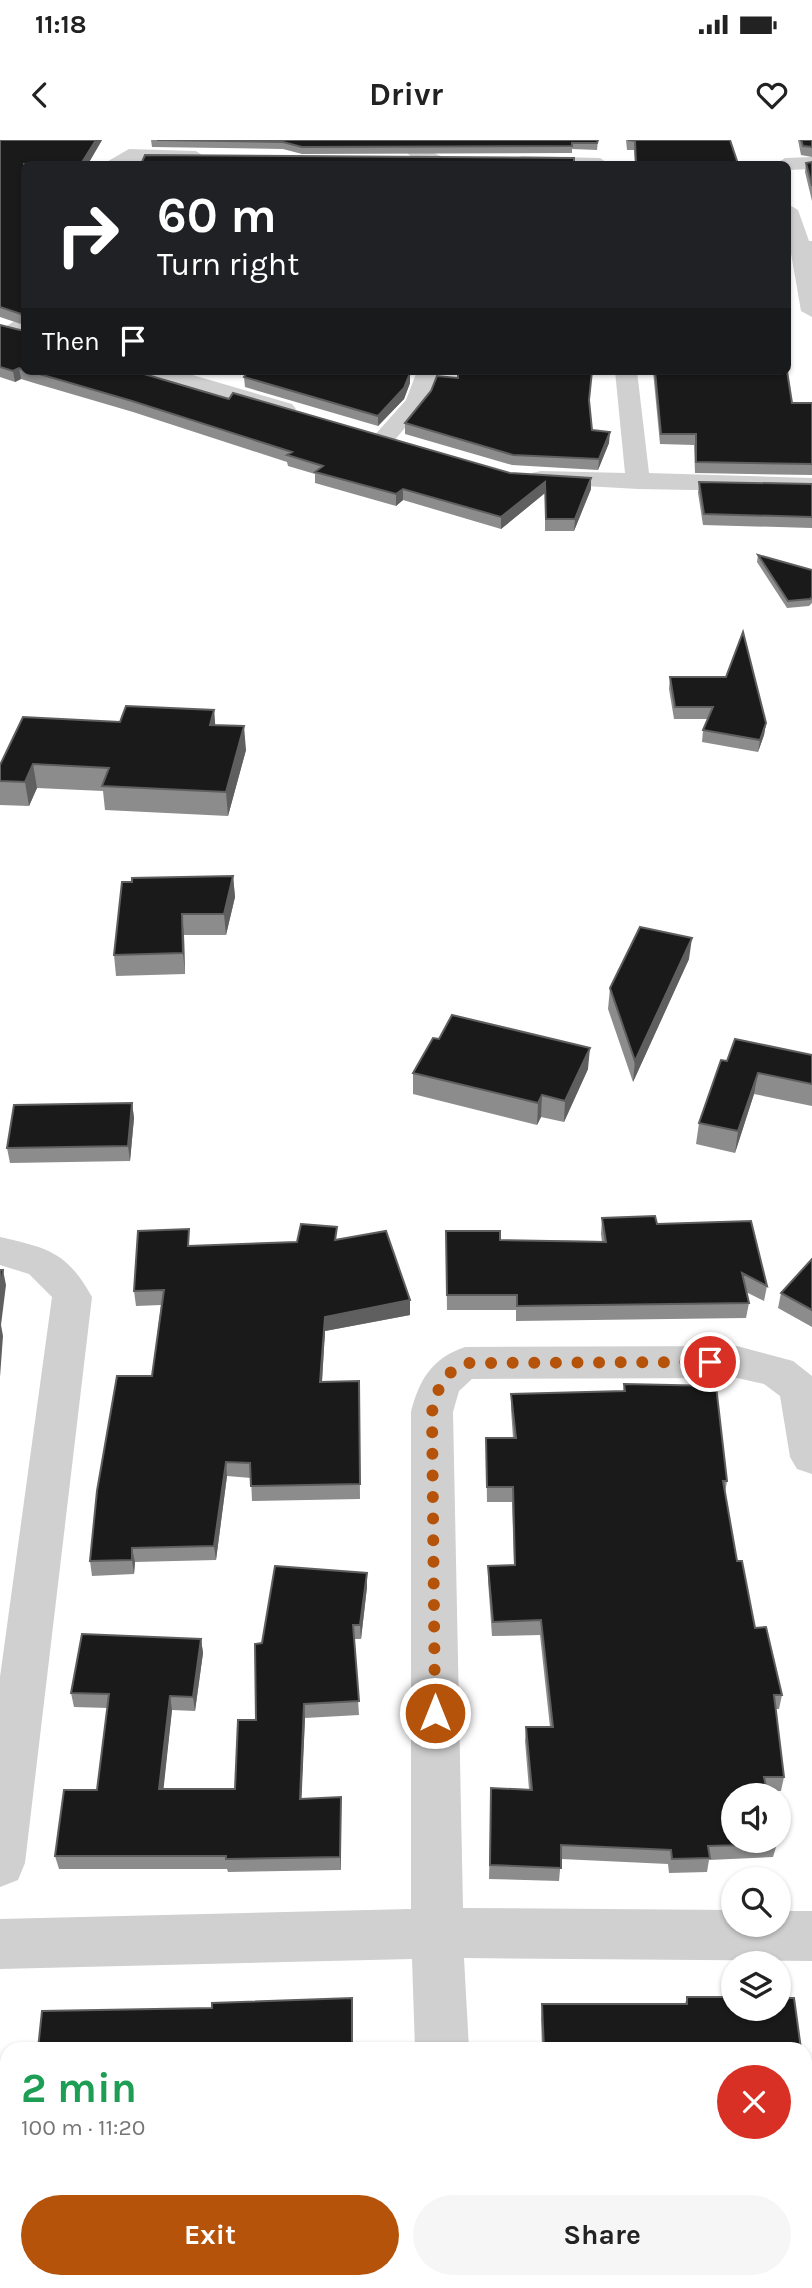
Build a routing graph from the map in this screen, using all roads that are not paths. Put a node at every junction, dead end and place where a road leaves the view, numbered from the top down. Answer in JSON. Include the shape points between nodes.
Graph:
{"nodes":[{"id":1,"x":407,"y":156,"type":"edge"},
{"id":2,"x":213,"y":157,"type":"edge"},
{"id":3,"x":118,"y":161,"type":"edge"},
{"id":4,"x":436,"y":161,"type":"edge"},
{"id":5,"x":812,"y":163,"type":"edge"},
{"id":6,"x":791,"y":164,"type":"edge"},
{"id":7,"x":791,"y":216,"type":"edge"},
{"id":8,"x":807,"y":247,"type":"edge"},
{"id":9,"x":812,"y":312,"type":"edge"},
{"id":10,"x":172,"y":375,"type":"edge"},
{"id":11,"x":427,"y":375,"type":"edge"},
{"id":12,"x":626,"y":375,"type":"edge"},
{"id":13,"x":306,"y":415,"type":"edge"},
{"id":14,"x":358,"y":430,"type":"edge"},
{"id":15,"x":384,"y":438,"type":"junction"},
{"id":16,"x":409,"y":446,"type":"edge"},
{"id":17,"x":522,"y":477,"type":"edge"},
{"id":18,"x":638,"y":482,"type":"junction"},
{"id":19,"x":812,"y":485,"type":"edge"},
{"id":20,"x":0,"y":1251,"type":"edge"},
{"id":21,"x":812,"y":1457,"type":"edge"},
{"id":22,"x":0,"y":1863,"type":"edge"},
{"id":23,"x":437,"y":1933,"type":"junction"},
{"id":24,"x":812,"y":1936,"type":"edge"},
{"id":25,"x":0,"y":1944,"type":"edge"},
{"id":26,"x":442,"y":2042,"type":"edge"}],
"edges":[{"from":1,"to":4,"type":"street"},
{"from":2,"to":3,"type":"street","via":[[129,155]]},
{"from":5,"to":6,"type":"street"},
{"from":7,"to":8,"type":"street"},
{"from":8,"to":9,"type":"street"},
{"from":10,"to":13,"type":"street"},
{"from":11,"to":15,"type":"street","via":[[425,390],[410,413]]},
{"from":12,"to":18,"type":"street"},
{"from":14,"to":15,"type":"street"},
{"from":15,"to":16,"type":"street"},
{"from":17,"to":18,"type":"street"},
{"from":18,"to":19,"type":"street"},
{"from":20,"to":22,"type":"street","via":[[39,1261],[59,1273],[72,1297]]},
{"from":21,"to":23,"type":"street","via":[[799,1383],[771,1367],[737,1362],[465,1363],[439,1384],[432,1412]]},
{"from":23,"to":24,"type":"street"},
{"from":23,"to":25,"type":"street"},
{"from":23,"to":26,"type":"street"}]}
